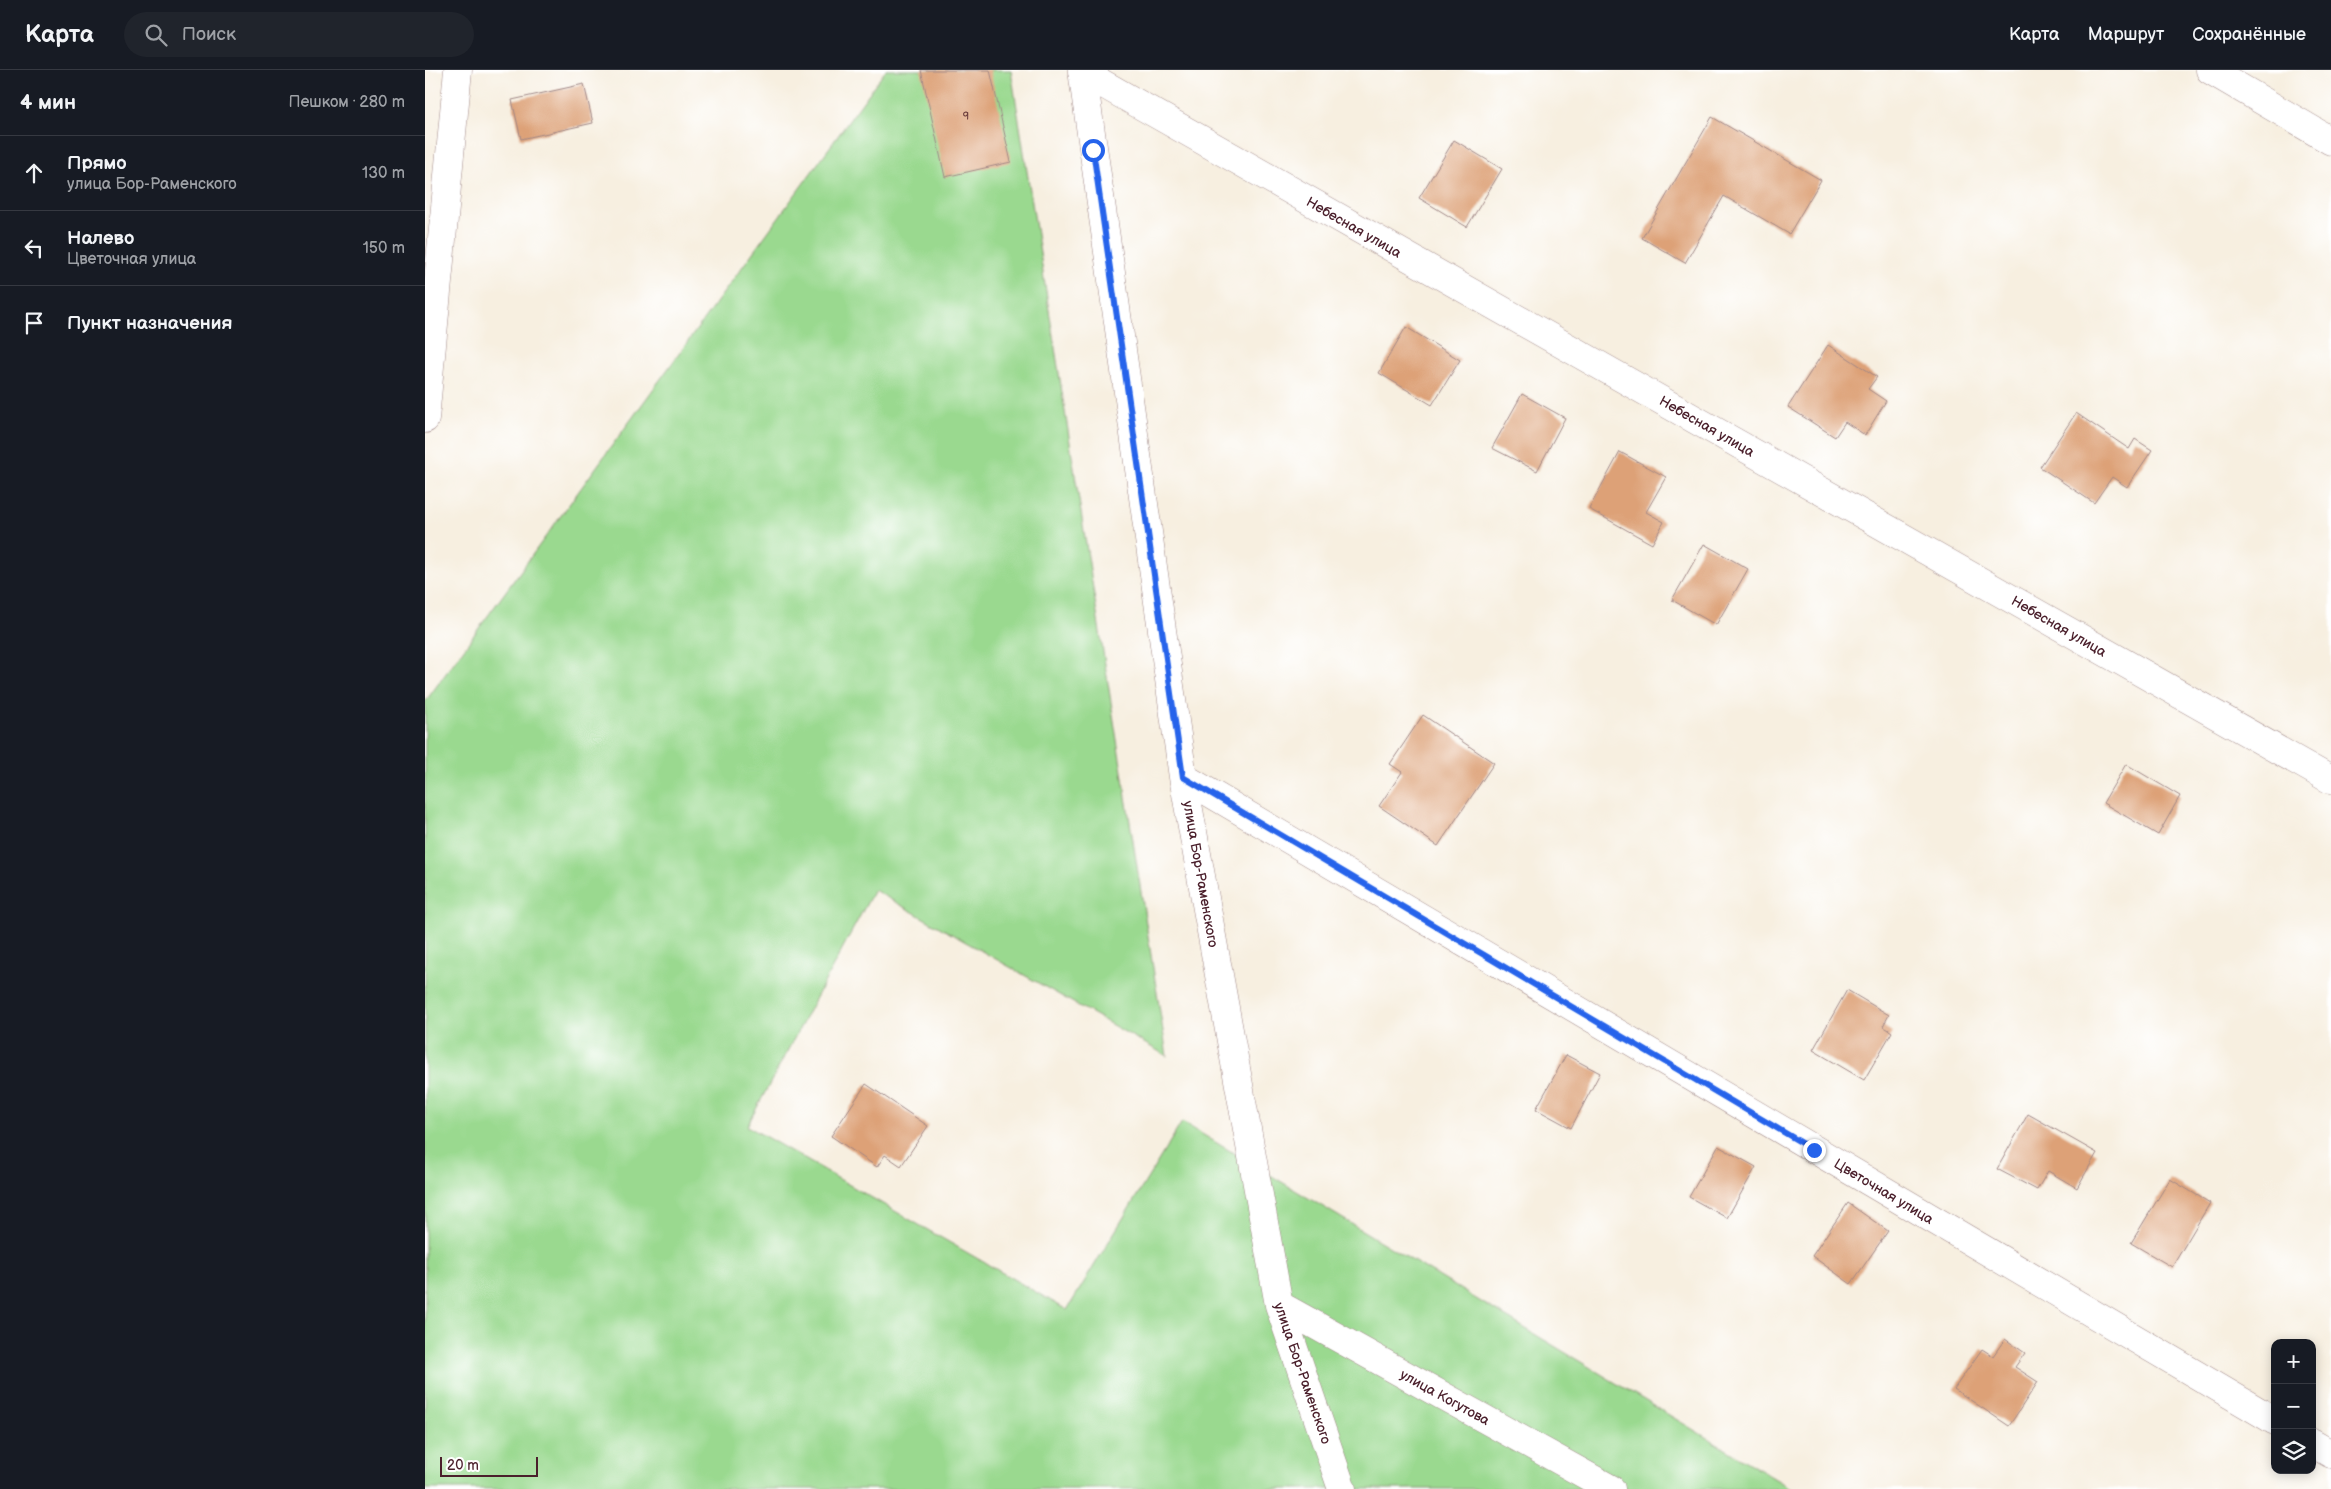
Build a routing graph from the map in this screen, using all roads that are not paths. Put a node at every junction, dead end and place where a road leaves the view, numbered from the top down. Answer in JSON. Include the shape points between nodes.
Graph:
{"nodes":[{"id":1,"x":458,"y":70,"type":"edge"},
{"id":2,"x":2209,"y":70,"type":"edge"},
{"id":3,"x":1082,"y":71,"type":"edge"},
{"id":4,"x":2331,"y":141,"type":"edge"},
{"id":5,"x":425,"y":418,"type":"edge"},
{"id":6,"x":1183,"y":777,"type":"junction"},
{"id":7,"x":2331,"y":780,"type":"edge"},
{"id":8,"x":1279,"y":1305,"type":"junction"},
{"id":9,"x":2271,"y":1419,"type":"edge"},
{"id":10,"x":2316,"y":1445,"type":"edge"},
{"id":11,"x":2331,"y":1454,"type":"edge"},
{"id":12,"x":1343,"y":1489,"type":"edge"},
{"id":13,"x":1611,"y":1489,"type":"edge"}],
"edges":[{"from":1,"to":5,"type":"street"},
{"from":2,"to":4,"type":"street"},
{"from":3,"to":6,"type":"street","name":"улица Бор-Раменского"},
{"from":3,"to":7,"type":"street","name":"Небесная улица"},
{"from":6,"to":8,"type":"street","name":"улица Бор-Раменского"},
{"from":6,"to":9,"type":"street","name":"Цветочная улица"},
{"from":8,"to":12,"type":"street","name":"улица Бор-Раменского"},
{"from":8,"to":13,"type":"street","name":"улица Когутова"},
{"from":10,"to":11,"type":"street"}]}
